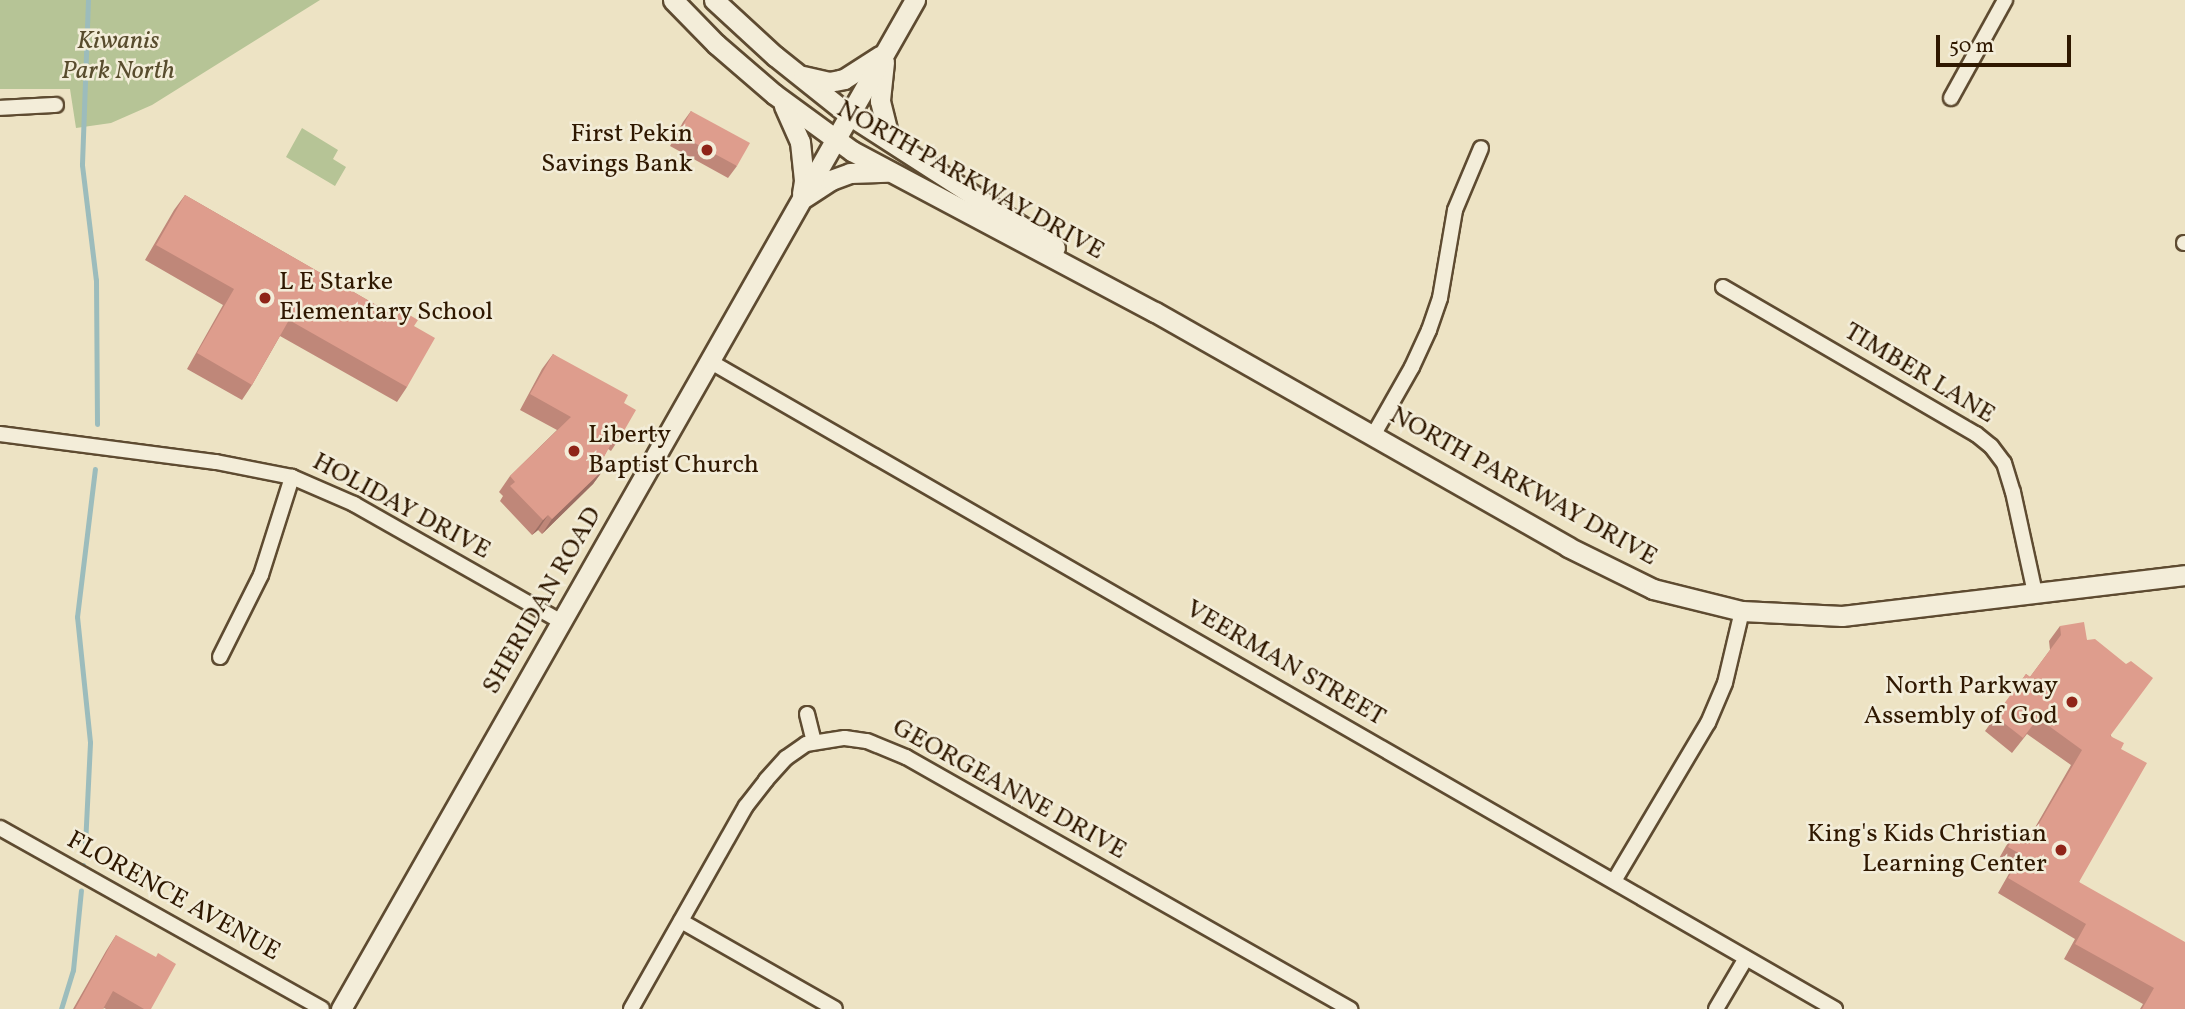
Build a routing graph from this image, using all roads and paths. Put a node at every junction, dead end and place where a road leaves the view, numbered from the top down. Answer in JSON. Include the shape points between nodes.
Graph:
{"nodes":[{"id":1,"x":673,"y":0,"type":"edge"},
{"id":2,"x":714,"y":0,"type":"edge"},
{"id":3,"x":915,"y":0,"type":"edge"},
{"id":4,"x":2005,"y":0,"type":"edge"},
{"id":5,"x":887,"y":51,"type":"junction"},
{"id":6,"x":797,"y":74,"type":"junction"},
{"id":7,"x":777,"y":96,"type":"junction"},
{"id":8,"x":1951,"y":98,"type":"dead end"},
{"id":9,"x":56,"y":105,"type":"dead end"},
{"id":10,"x":0,"y":108,"type":"edge"},
{"id":11,"x":849,"y":115,"type":"junction"},
{"id":12,"x":835,"y":139,"type":"junction"},
{"id":13,"x":1481,"y":148,"type":"dead end"},
{"id":14,"x":901,"y":149,"type":"junction"},
{"id":15,"x":889,"y":172,"type":"junction"},
{"id":16,"x":801,"y":200,"type":"junction"},
{"id":17,"x":1723,"y":287,"type":"dead end"},
{"id":18,"x":1155,"y":312,"type":"junction"},
{"id":19,"x":711,"y":362,"type":"junction"},
{"id":20,"x":0,"y":434,"type":"edge"},
{"id":21,"x":1374,"y":434,"type":"junction"},
{"id":22,"x":292,"y":477,"type":"junction"},
{"id":23,"x":2185,"y":575,"type":"edge"},
{"id":24,"x":2035,"y":593,"type":"junction"},
{"id":25,"x":1742,"y":611,"type":"junction"},
{"id":26,"x":562,"y":622,"type":"junction"},
{"id":27,"x":220,"y":657,"type":"dead end"},
{"id":28,"x":807,"y":714,"type":"dead end"},
{"id":29,"x":814,"y":742,"type":"junction"},
{"id":30,"x":2,"y":832,"type":"edge"},
{"id":31,"x":1614,"y":881,"type":"junction"},
{"id":32,"x":681,"y":921,"type":"junction"},
{"id":33,"x":1746,"y":958,"type":"junction"},
{"id":34,"x":322,"y":1009,"type":"edge"},
{"id":35,"x":341,"y":1009,"type":"edge"},
{"id":36,"x":631,"y":1009,"type":"edge"},
{"id":37,"x":835,"y":1009,"type":"edge"},
{"id":38,"x":1350,"y":1009,"type":"edge"},
{"id":39,"x":1716,"y":1009,"type":"edge"},
{"id":40,"x":1835,"y":1009,"type":"edge"}],
"edges":[{"from":1,"to":7,"type":"main road","name":"NORTH PARKWAY DRIVE"},
{"from":2,"to":6,"type":"main road","name":"NORTH PARKWAY DRIVE"},
{"from":3,"to":5,"type":"main road","name":"SHERIDAN ROAD"},
{"from":4,"to":8,"type":"street"},
{"from":5,"to":6,"type":"main road","via":[[844,79],[829,82]]},
{"from":5,"to":11,"type":"main road","name":"SHERIDAN ROAD"},
{"from":5,"to":14,"type":"main road","via":[[880,101],[888,133]]},
{"from":6,"to":11,"type":"main road","name":"NORTH PARKWAY DRIVE"},
{"from":7,"to":12,"type":"main road","name":"NORTH PARKWAY DRIVE"},
{"from":7,"to":16,"type":"main road","via":[[800,142]]},
{"from":9,"to":10,"type":"street"},
{"from":11,"to":12,"type":"main road","name":"SHERIDAN ROAD"},
{"from":11,"to":14,"type":"main road","name":"NORTH PARKWAY DRIVE"},
{"from":12,"to":15,"type":"main road","name":"NORTH PARKWAY DRIVE"},
{"from":12,"to":16,"type":"main road","name":"SHERIDAN ROAD"},
{"from":13,"to":21,"type":"street","via":[[1455,210],[1440,298],[1429,330]]},
{"from":14,"to":18,"type":"main road","name":"NORTH PARKWAY DRIVE"},
{"from":15,"to":16,"type":"main road","via":[[850,173]]},
{"from":15,"to":18,"type":"main road","name":"NORTH PARKWAY DRIVE"},
{"from":16,"to":19,"type":"main road","name":"SHERIDAN ROAD"},
{"from":17,"to":24,"type":"street","name":"TIMBER LANE","via":[[1991,446],[2004,463],[2013,492]]},
{"from":18,"to":21,"type":"main road","name":"NORTH PARKWAY DRIVE"},
{"from":19,"to":26,"type":"main road","name":"SHERIDAN ROAD"},
{"from":19,"to":31,"type":"street","name":"VEERMAN STREET"},
{"from":20,"to":22,"type":"street","name":"HOLIDAY DRIVE","via":[[216,461]]},
{"from":21,"to":25,"type":"main road","name":"NORTH PARKWAY DRIVE","via":[[1604,566],[1670,594]]},
{"from":22,"to":26,"type":"street","name":"HOLIDAY DRIVE","via":[[354,504]]},
{"from":22,"to":27,"type":"street","via":[[261,575]]},
{"from":23,"to":24,"type":"main road","name":"NORTH PARKWAY DRIVE"},
{"from":24,"to":25,"type":"main road","name":"NORTH PARKWAY DRIVE","via":[[1842,616]]},
{"from":25,"to":31,"type":"street","via":[[1728,674],[1708,723]]},
{"from":26,"to":35,"type":"main road","name":"SHERIDAN ROAD"},
{"from":28,"to":29,"type":"street"},
{"from":29,"to":32,"type":"street","name":"GEORGEANNE DRIVE","via":[[796,750],[766,779]]},
{"from":29,"to":38,"type":"street","name":"GEORGEANNE DRIVE","via":[[867,741],[906,757]]},
{"from":30,"to":34,"type":"street","name":"FLORENCE AVENUE"},
{"from":31,"to":33,"type":"street","name":"VEERMAN STREET"},
{"from":32,"to":36,"type":"street","name":"GEORGEANNE DRIVE"},
{"from":32,"to":37,"type":"street"},
{"from":33,"to":39,"type":"street"},
{"from":33,"to":40,"type":"street","name":"VEERMAN STREET"}]}
